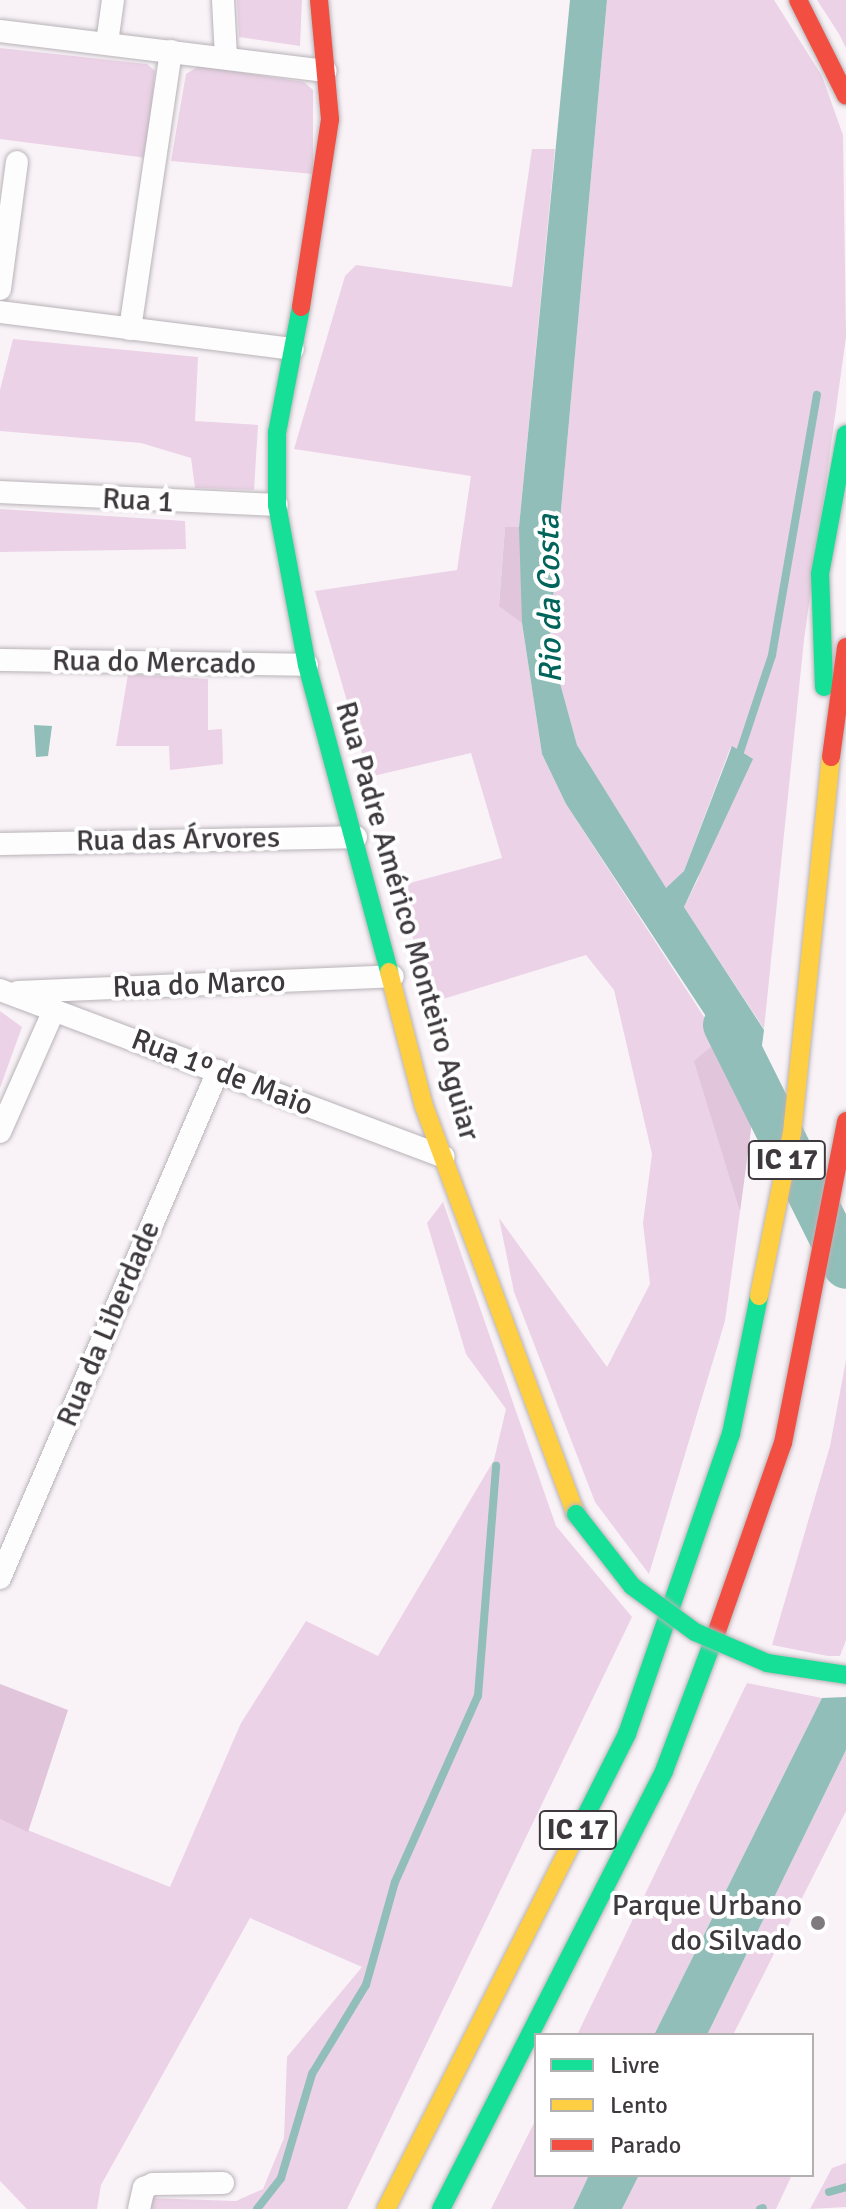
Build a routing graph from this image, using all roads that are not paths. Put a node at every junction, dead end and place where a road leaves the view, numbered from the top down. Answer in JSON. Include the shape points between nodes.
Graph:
{"nodes":[{"id":1,"x":113,"y":0,"type":"edge"},
{"id":2,"x":223,"y":0,"type":"edge"},
{"id":3,"x":319,"y":0,"type":"edge"},
{"id":4,"x":798,"y":0,"type":"edge"},
{"id":5,"x":0,"y":31,"type":"edge"},
{"id":6,"x":107,"y":43,"type":"junction"},
{"id":7,"x":171,"y":51,"type":"junction"},
{"id":8,"x":226,"y":57,"type":"junction"},
{"id":9,"x":326,"y":71,"type":"junction"},
{"id":10,"x":846,"y":96,"type":"edge"},
{"id":11,"x":17,"y":162,"type":"dead end"},
{"id":12,"x":0,"y":289,"type":"edge"},
{"id":13,"x":0,"y":312,"type":"edge"},
{"id":14,"x":130,"y":329,"type":"junction"},
{"id":15,"x":293,"y":349,"type":"junction"},
{"id":16,"x":846,"y":434,"type":"edge"},
{"id":17,"x":0,"y":492,"type":"edge"},
{"id":18,"x":277,"y":505,"type":"junction"},
{"id":19,"x":846,"y":647,"type":"edge"},
{"id":20,"x":0,"y":660,"type":"edge"},
{"id":21,"x":307,"y":665,"type":"junction"},
{"id":22,"x":826,"y":775,"type":"junction"},
{"id":23,"x":356,"y":837,"type":"junction"},
{"id":24,"x":0,"y":844,"type":"edge"},
{"id":25,"x":393,"y":976,"type":"junction"},
{"id":26,"x":3,"y":991,"type":"edge"},
{"id":27,"x":54,"y":1010,"type":"junction"},
{"id":28,"x":218,"y":1071,"type":"junction"},
{"id":29,"x":846,"y":1121,"type":"edge"},
{"id":30,"x":0,"y":1132,"type":"edge"},
{"id":31,"x":444,"y":1157,"type":"junction"},
{"id":32,"x":0,"y":1578,"type":"edge"},
{"id":33,"x":846,"y":1675,"type":"edge"},
{"id":34,"x":223,"y":2183,"type":"dead end"},
{"id":35,"x":140,"y":2202,"type":"edge"},
{"id":36,"x":386,"y":2209,"type":"edge"},
{"id":37,"x":441,"y":2209,"type":"edge"}],
"edges":[{"from":1,"to":6,"type":"street"},
{"from":2,"to":8,"type":"street"},
{"from":3,"to":9,"type":"main road","name":"Rua Padre Américo Monteiro Aguiar"},
{"from":4,"to":10,"type":"main road"},
{"from":5,"to":6,"type":"street"},
{"from":6,"to":7,"type":"street"},
{"from":7,"to":8,"type":"street"},
{"from":7,"to":14,"type":"street"},
{"from":8,"to":9,"type":"street"},
{"from":9,"to":15,"type":"main road","name":"Rua Padre Américo Monteiro Aguiar","via":[[326,174]]},
{"from":11,"to":12,"type":"street"},
{"from":13,"to":14,"type":"street"},
{"from":14,"to":15,"type":"street"},
{"from":15,"to":18,"type":"main road","name":"Rua Padre Américo Monteiro Aguiar","via":[[277,433]]},
{"from":16,"to":22,"type":"main road","via":[[820,574]]},
{"from":17,"to":18,"type":"street","name":"Rua 1"},
{"from":18,"to":21,"type":"main road","name":"Rua Padre Américo Monteiro Aguiar"},
{"from":19,"to":22,"type":"main road","number":"IC 17"},
{"from":20,"to":21,"type":"street","name":"Rua do Mercado"},
{"from":21,"to":23,"type":"main road","name":"Rua Padre Américo Monteiro Aguiar"},
{"from":22,"to":36,"type":"main road","number":"IC 17","via":[[792,1133],[731,1434],[627,1734]]},
{"from":23,"to":24,"type":"street","name":"Rua das Árvores"},
{"from":23,"to":25,"type":"main road","name":"Rua Padre Américo Monteiro Aguiar"},
{"from":25,"to":26,"type":"street","name":"Rua do Marco"},
{"from":25,"to":31,"type":"main road","name":"Rua Padre Américo Monteiro Aguiar"},
{"from":26,"to":27,"type":"street","name":"Rua 1º de Maio"},
{"from":27,"to":28,"type":"street","name":"Rua 1º de Maio"},
{"from":27,"to":30,"type":"street"},
{"from":28,"to":31,"type":"street","name":"Rua 1º de Maio"},
{"from":28,"to":32,"type":"street","name":"Rua da Liberdade"},
{"from":29,"to":37,"type":"main road","number":"IC 17","via":[[783,1443],[664,1771]]},
{"from":31,"to":33,"type":"main road","name":"Rua Padre Américo Monteiro Aguiar","bridge":true,"via":[[576,1514],[632,1586],[695,1632],[767,1663]]},
{"from":34,"to":35,"type":"street","via":[[153,2184]]}]}
